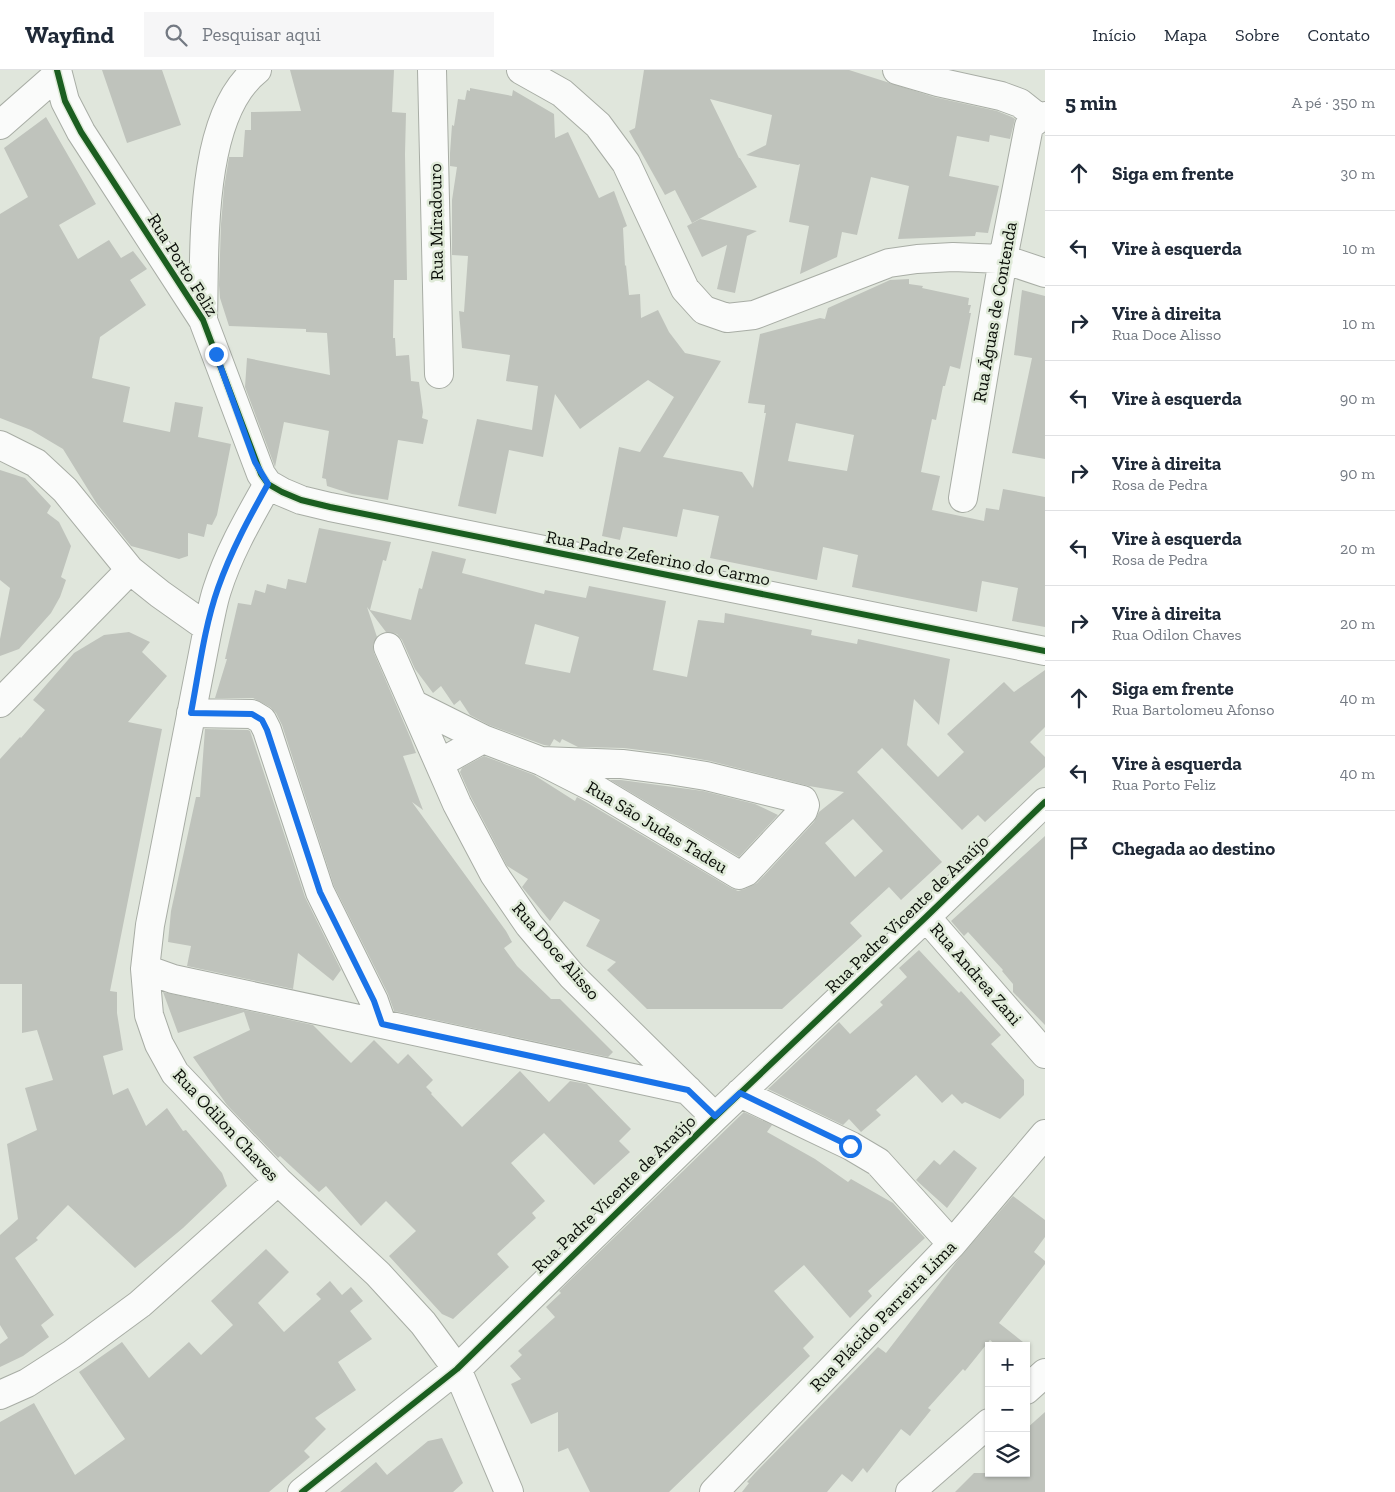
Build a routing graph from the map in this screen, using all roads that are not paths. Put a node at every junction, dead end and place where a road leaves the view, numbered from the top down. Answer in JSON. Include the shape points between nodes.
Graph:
{"nodes":[{"id":1,"x":257,"y":70,"type":"edge"},
{"id":2,"x":432,"y":70,"type":"edge"},
{"id":3,"x":521,"y":70,"type":"edge"},
{"id":4,"x":897,"y":70,"type":"edge"},
{"id":5,"x":57,"y":73,"type":"edge"},
{"id":6,"x":1038,"y":120,"type":"edge"},
{"id":7,"x":0,"y":125,"type":"edge"},
{"id":8,"x":1003,"y":259,"type":"junction"},
{"id":9,"x":1045,"y":273,"type":"edge"},
{"id":10,"x":202,"y":320,"type":"junction"},
{"id":11,"x":439,"y":374,"type":"dead end"},
{"id":12,"x":0,"y":445,"type":"edge"},
{"id":13,"x":268,"y":484,"type":"junction"},
{"id":14,"x":963,"y":498,"type":"dead end"},
{"id":15,"x":130,"y":570,"type":"junction"},
{"id":16,"x":208,"y":628,"type":"junction"},
{"id":17,"x":388,"y":647,"type":"dead end"},
{"id":18,"x":1045,"y":651,"type":"edge"},
{"id":19,"x":4,"y":695,"type":"edge"},
{"id":20,"x":413,"y":704,"type":"junction"},
{"id":21,"x":191,"y":713,"type":"junction"},
{"id":22,"x":483,"y":739,"type":"junction"},
{"id":23,"x":541,"y":760,"type":"junction"},
{"id":24,"x":440,"y":763,"type":"junction"},
{"id":25,"x":1045,"y":802,"type":"edge"},
{"id":26,"x":926,"y":917,"type":"junction"},
{"id":27,"x":144,"y":969,"type":"junction"},
{"id":28,"x":382,"y":1024,"type":"junction"},
{"id":29,"x":1045,"y":1054,"type":"edge"},
{"id":30,"x":688,"y":1090,"type":"junction"},
{"id":31,"x":740,"y":1093,"type":"junction"},
{"id":32,"x":715,"y":1116,"type":"junction"},
{"id":33,"x":1045,"y":1134,"type":"edge"},
{"id":34,"x":1035,"y":1162,"type":"edge"},
{"id":35,"x":278,"y":1182,"type":"junction"},
{"id":36,"x":952,"y":1244,"type":"junction"},
{"id":37,"x":457,"y":1369,"type":"junction"},
{"id":38,"x":1045,"y":1374,"type":"edge"},
{"id":39,"x":1030,"y":1387,"type":"edge"},
{"id":40,"x":0,"y":1395,"type":"edge"},
{"id":41,"x":985,"y":1426,"type":"edge"},
{"id":42,"x":302,"y":1492,"type":"edge"},
{"id":43,"x":509,"y":1492,"type":"edge"},
{"id":44,"x":714,"y":1492,"type":"edge"},
{"id":45,"x":910,"y":1492,"type":"edge"}],
"edges":[{"from":1,"to":10,"type":"street","via":[[247,78],[227,110],[213,152],[207,204]]},
{"from":2,"to":11,"type":"street","name":"Rua Miradouro"},
{"from":3,"to":8,"type":"street","via":[[562,92],[598,125],[626,163],[685,289],[704,310],[728,318],[754,315],[889,263],[953,257]]},
{"from":4,"to":6,"type":"street","via":[[1002,96],[1020,103]]},
{"from":5,"to":7,"type":"street"},
{"from":5,"to":10,"type":"street","name":"Rua Porto Feliz","via":[[65,101],[81,132]]},
{"from":6,"to":8,"type":"street","name":"Rua Águas de Contenda"},
{"from":8,"to":9,"type":"street"},
{"from":8,"to":14,"type":"street","name":"Rua Águas de Contenda"},
{"from":10,"to":13,"type":"street","name":"Rua Porto Feliz","via":[[255,462]]},
{"from":12,"to":15,"type":"street","via":[[36,463],[65,490]]},
{"from":13,"to":16,"type":"street","name":"Rua Odilon Chaves","via":[[230,556]]},
{"from":13,"to":18,"type":"street","name":"Rua Padre Zeferino do Carmo","via":[[301,500],[330,507]]},
{"from":15,"to":16,"type":"street"},
{"from":15,"to":19,"type":"street"},
{"from":16,"to":21,"type":"street","name":"Rua Odilon Chaves"},
{"from":17,"to":20,"type":"street","name":"Rua Doce Alisso"},
{"from":20,"to":22,"type":"street","name":"Rua São Judas Tadeu"},
{"from":20,"to":24,"type":"street","name":"Rua Doce Alisso"},
{"from":21,"to":27,"type":"street","name":"Rua Odilon Chaves"},
{"from":21,"to":28,"type":"street","via":[[252,714],[262,720],[320,892],[374,1001]]},
{"from":22,"to":23,"type":"street","name":"Rua São Judas Tadeu"},
{"from":22,"to":24,"type":"street"},
{"from":23,"to":23,"type":"street","name":"Rua São Judas Tadeu","via":[[622,764],[706,776],[803,800],[805,805],[746,872],[739,875]]},
{"from":24,"to":30,"type":"street","name":"Rua Doce Alisso","via":[[457,804],[494,874],[529,926],[572,976]]},
{"from":25,"to":26,"type":"street","name":"Rua Padre Vicente de Araújo"},
{"from":26,"to":29,"type":"street","name":"Rua Andrea Zani"},
{"from":26,"to":31,"type":"street","name":"Rua Padre Vicente de Araújo"},
{"from":27,"to":28,"type":"street","via":[[173,980]]},
{"from":27,"to":35,"type":"street","name":"Rua Odilon Chaves","via":[[149,1015],[159,1044],[175,1073]]},
{"from":28,"to":30,"type":"street"},
{"from":30,"to":32,"type":"street","name":"Rua Doce Alisso"},
{"from":31,"to":32,"type":"street","name":"Rua Padre Vicente de Araújo"},
{"from":31,"to":36,"type":"street","via":[[878,1162]]},
{"from":32,"to":37,"type":"street","name":"Rua Padre Vicente de Araújo"},
{"from":33,"to":34,"type":"street","name":"Rua Plácido Parreira Lima"},
{"from":34,"to":36,"type":"street","name":"Rua Plácido Parreira Lima"},
{"from":35,"to":37,"type":"street","name":"Rua Odilon Chaves","via":[[378,1274],[423,1323]]},
{"from":35,"to":40,"type":"street","via":[[140,1304],[27,1384]]},
{"from":36,"to":44,"type":"street","name":"Rua Plácido Parreira Lima"},
{"from":37,"to":42,"type":"street","name":"Rua Padre Vicente de Araújo"},
{"from":37,"to":43,"type":"street","name":"Rua Odilon Chaves"},
{"from":38,"to":39,"type":"street"},
{"from":41,"to":45,"type":"street"}]}
